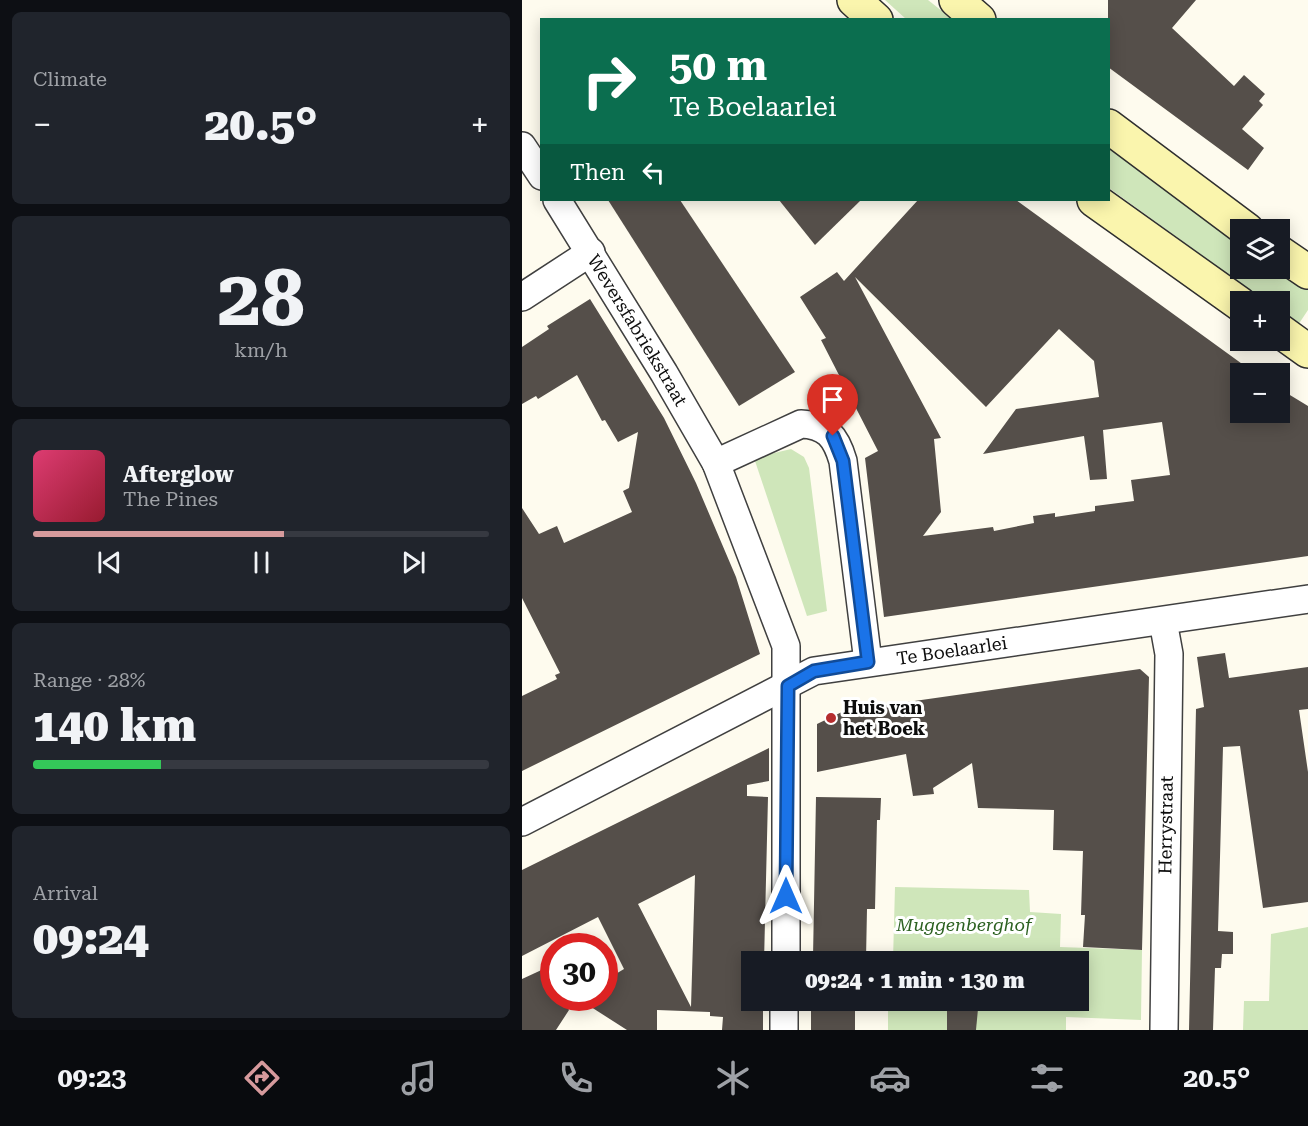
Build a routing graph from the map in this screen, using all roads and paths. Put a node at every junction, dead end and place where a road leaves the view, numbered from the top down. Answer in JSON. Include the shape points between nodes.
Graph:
{"nodes":[{"id":1,"x":854,"y":0,"type":"edge"},
{"id":2,"x":956,"y":0,"type":"edge"},
{"id":3,"x":874,"y":18,"type":"edge"},
{"id":4,"x":977,"y":18,"type":"edge"},
{"id":5,"x":1110,"y":127,"type":"edge"},
{"id":6,"x":522,"y":146,"type":"edge"},
{"id":7,"x":540,"y":173,"type":"edge"},
{"id":8,"x":557,"y":201,"type":"edge"},
{"id":9,"x":1095,"y":201,"type":"edge"},
{"id":10,"x":1232,"y":219,"type":"edge"},
{"id":11,"x":591,"y":252,"type":"junction"},
{"id":12,"x":1290,"y":260,"type":"edge"},
{"id":13,"x":1308,"y":272,"type":"edge"},
{"id":14,"x":522,"y":297,"type":"edge"},
{"id":15,"x":1230,"y":297,"type":"edge"},
{"id":16,"x":1290,"y":338,"type":"edge"},
{"id":17,"x":1308,"y":350,"type":"edge"},
{"id":18,"x":716,"y":463,"type":"junction"},
{"id":19,"x":1308,"y":599,"type":"edge"},
{"id":20,"x":1163,"y":621,"type":"junction"},
{"id":21,"x":868,"y":662,"type":"junction"},
{"id":22,"x":788,"y":686,"type":"junction"},
{"id":23,"x":522,"y":822,"type":"edge"},
{"id":24,"x":786,"y":951,"type":"edge"},
{"id":25,"x":784,"y":1011,"type":"edge"},
{"id":26,"x":784,"y":1030,"type":"edge"},
{"id":27,"x":1164,"y":1030,"type":"edge"}],
"edges":[{"from":1,"to":3,"type":"main road"},
{"from":2,"to":4,"type":"main road"},
{"from":5,"to":10,"type":"main road"},
{"from":6,"to":7,"type":"street"},
{"from":8,"to":11,"type":"street","name":"Weversfabriekstraat"},
{"from":9,"to":15,"type":"main road"},
{"from":11,"to":14,"type":"street"},
{"from":11,"to":18,"type":"street","name":"Weversfabriekstraat"},
{"from":12,"to":13,"type":"main road"},
{"from":16,"to":17,"type":"main road"},
{"from":18,"to":21,"type":"street","via":[[801,424],[824,429],[833,436],[843,461]]},
{"from":18,"to":22,"type":"street","name":"Weversfabriekstraat","via":[[786,646]]},
{"from":19,"to":20,"type":"street","name":"Te Boelaarlei"},
{"from":20,"to":21,"type":"street","name":"Te Boelaarlei"},
{"from":20,"to":27,"type":"street","name":"Herrystraat","via":[[1168,654]]},
{"from":21,"to":22,"type":"street","name":"Te Boelaarlei","via":[[814,671]]},
{"from":22,"to":23,"type":"street","name":"Te Boelaarlei"},
{"from":22,"to":24,"type":"street","name":"Weversfabriekstraat"},
{"from":25,"to":26,"type":"street"}]}
